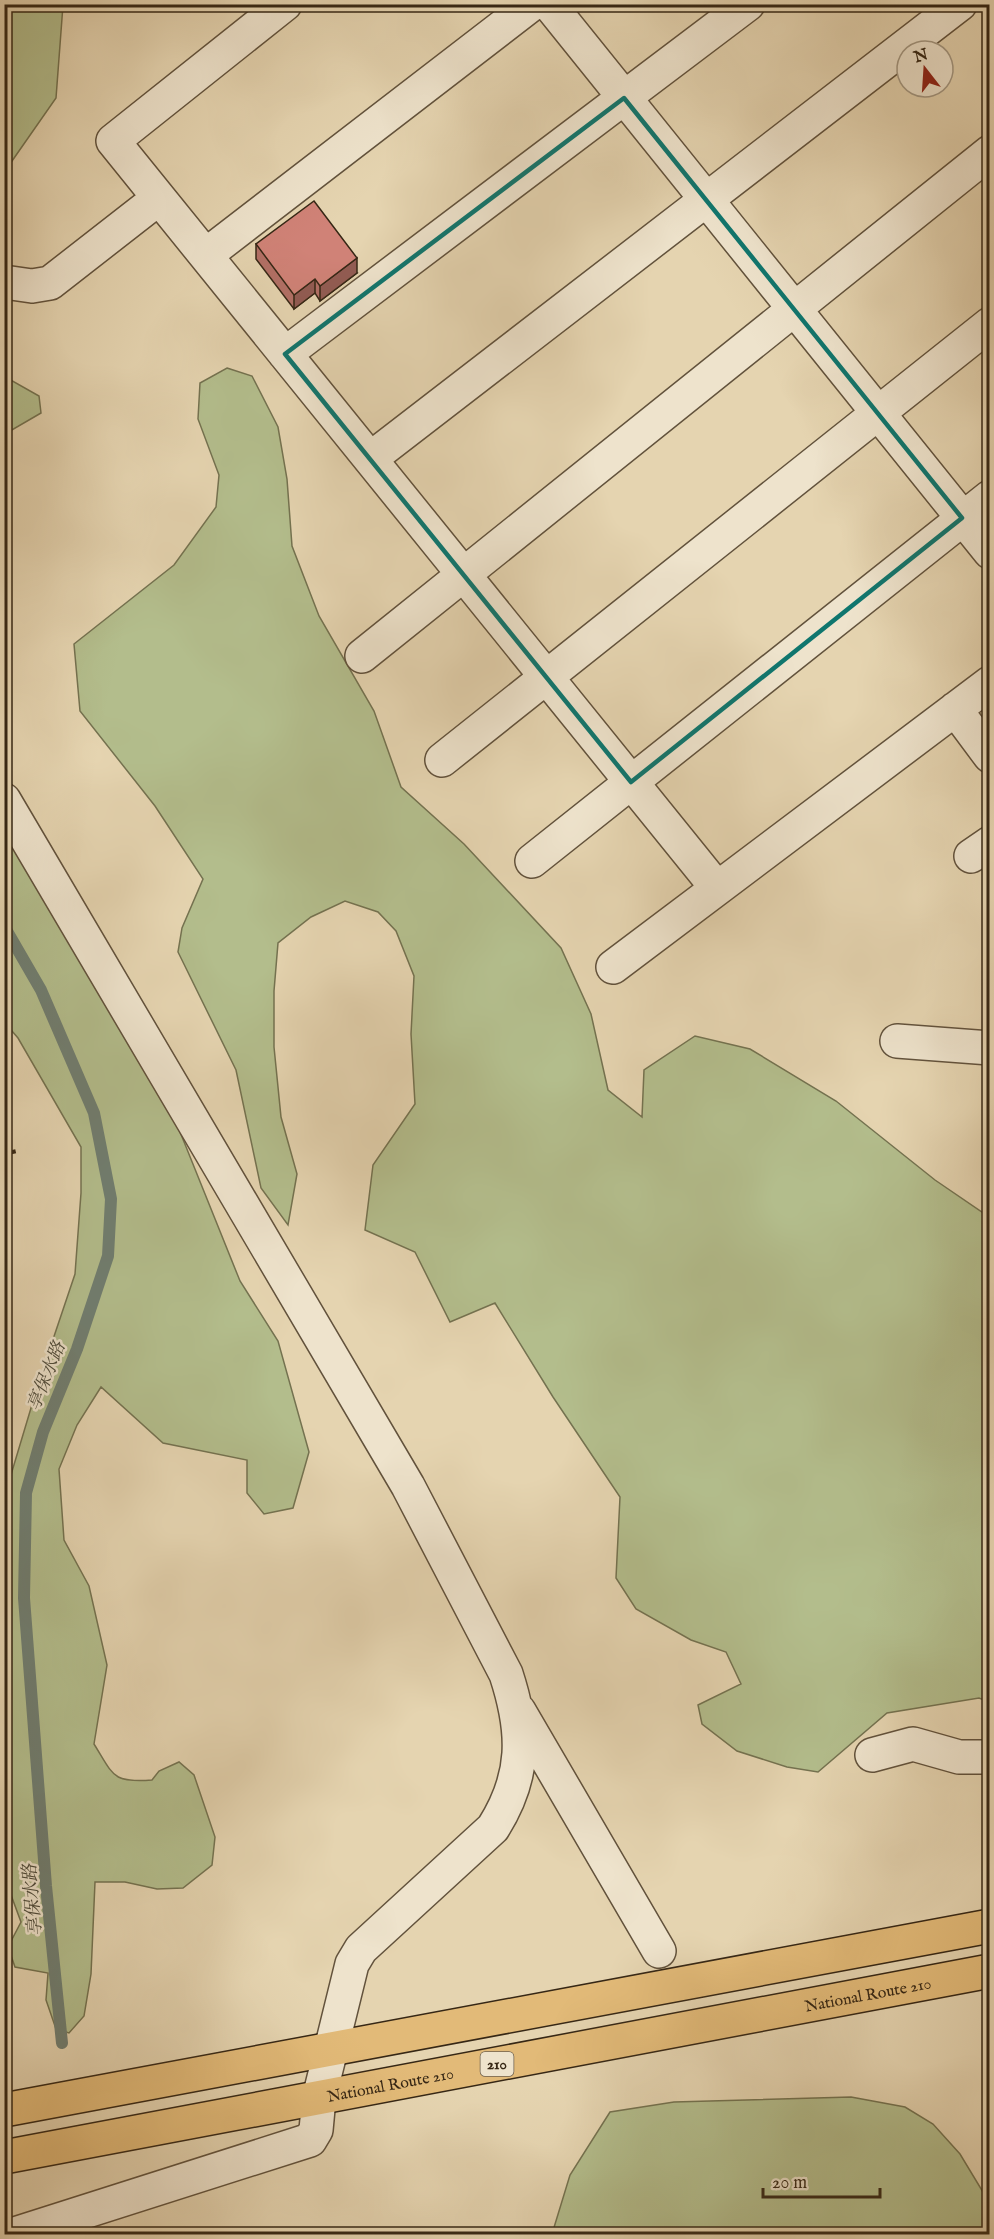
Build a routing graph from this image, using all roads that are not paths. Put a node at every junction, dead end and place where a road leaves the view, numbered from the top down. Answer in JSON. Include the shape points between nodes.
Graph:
{"nodes":[{"id":1,"x":285,"y":4,"type":"edge"},
{"id":2,"x":532,"y":4,"type":"edge"},
{"id":3,"x":549,"y":4,"type":"edge"},
{"id":4,"x":748,"y":4,"type":"edge"},
{"id":5,"x":960,"y":4,"type":"edge"},
{"id":6,"x":624,"y":98,"type":"junction"},
{"id":7,"x":990,"y":152,"type":"edge"},
{"id":8,"x":159,"y":198,"type":"junction"},
{"id":9,"x":706,"y":200,"type":"junction"},
{"id":10,"x":206,"y":255,"type":"junction"},
{"id":11,"x":4,"y":282,"type":"edge"},
{"id":12,"x":794,"y":309,"type":"junction"},
{"id":13,"x":990,"y":324,"type":"edge"},
{"id":14,"x":285,"y":354,"type":"junction"},
{"id":15,"x":878,"y":413,"type":"junction"},
{"id":16,"x":370,"y":459,"type":"junction"},
{"id":17,"x":990,"y":497,"type":"edge"},
{"id":18,"x":962,"y":518,"type":"junction"},
{"id":19,"x":990,"y":552,"type":"edge"},
{"id":20,"x":464,"y":574,"type":"junction"},
{"id":21,"x":362,"y":656,"type":"dead end"},
{"id":22,"x":546,"y":677,"type":"junction"},
{"id":23,"x":990,"y":683,"type":"edge"},
{"id":24,"x":956,"y":709,"type":"junction"},
{"id":25,"x":990,"y":756,"type":"edge"},
{"id":26,"x":442,"y":760,"type":"dead end"},
{"id":27,"x":631,"y":782,"type":"junction"},
{"id":28,"x":4,"y":800,"type":"edge"},
{"id":29,"x":532,"y":861,"type":"dead end"},
{"id":30,"x":717,"y":888,"type":"junction"},
{"id":31,"x":613,"y":966,"type":"dead end"},
{"id":32,"x":897,"y":1041,"type":"dead end"},
{"id":33,"x":990,"y":1048,"type":"edge"},
{"id":34,"x":517,"y":1708,"type":"junction"},
{"id":35,"x":872,"y":1755,"type":"dead end"},
{"id":36,"x":990,"y":1757,"type":"edge"},
{"id":37,"x":990,"y":1926,"type":"edge"},
{"id":38,"x":659,"y":1951,"type":"dead end"},
{"id":39,"x":990,"y":1971,"type":"edge"},
{"id":40,"x":333,"y":2049,"type":"junction"},
{"id":41,"x":319,"y":2098,"type":"junction"},
{"id":42,"x":4,"y":2110,"type":"edge"},
{"id":43,"x":4,"y":2157,"type":"edge"},
{"id":44,"x":100,"y":2221,"type":"edge"},
{"id":45,"x":15,"y":2235,"type":"edge"}],
"edges":[{"from":1,"to":8,"type":"street","via":[[113,141]]},
{"from":2,"to":10,"type":"street"},
{"from":3,"to":6,"type":"street"},
{"from":4,"to":6,"type":"street"},
{"from":5,"to":9,"type":"street"},
{"from":6,"to":9,"type":"street"},
{"from":6,"to":14,"type":"street"},
{"from":7,"to":12,"type":"street"},
{"from":8,"to":10,"type":"street"},
{"from":8,"to":11,"type":"street","via":[[50,283],[32,286]]},
{"from":9,"to":12,"type":"street"},
{"from":9,"to":16,"type":"street"},
{"from":10,"to":14,"type":"street"},
{"from":12,"to":15,"type":"street"},
{"from":12,"to":20,"type":"street"},
{"from":13,"to":15,"type":"street"},
{"from":14,"to":16,"type":"street"},
{"from":15,"to":18,"type":"street"},
{"from":15,"to":22,"type":"street"},
{"from":16,"to":20,"type":"street"},
{"from":17,"to":18,"type":"street"},
{"from":18,"to":19,"type":"street"},
{"from":18,"to":27,"type":"street"},
{"from":20,"to":21,"type":"street"},
{"from":20,"to":22,"type":"street"},
{"from":22,"to":26,"type":"street"},
{"from":22,"to":27,"type":"street"},
{"from":23,"to":24,"type":"street"},
{"from":24,"to":25,"type":"street"},
{"from":24,"to":30,"type":"street"},
{"from":27,"to":29,"type":"street"},
{"from":27,"to":30,"type":"street"},
{"from":28,"to":34,"type":"street","via":[[408,1486],[506,1674]]},
{"from":30,"to":31,"type":"street"},
{"from":32,"to":33,"type":"street"},
{"from":34,"to":38,"type":"street"},
{"from":34,"to":40,"type":"street","via":[[520,1744],[508,1804],[493,1828],[361,1949],[352,1964]]},
{"from":35,"to":36,"type":"street","via":[[913,1744],[959,1757]]},
{"from":37,"to":40,"type":"highway"},
{"from":39,"to":41,"type":"highway","name":"National Route 210","number":"210"},
{"from":40,"to":41,"type":"street"},
{"from":40,"to":42,"type":"highway"},
{"from":41,"to":43,"type":"highway","name":"National Route 210","number":"210"},
{"from":41,"to":44,"type":"street","via":[[316,2130],[310,2140]]},
{"from":44,"to":45,"type":"street"}]}
